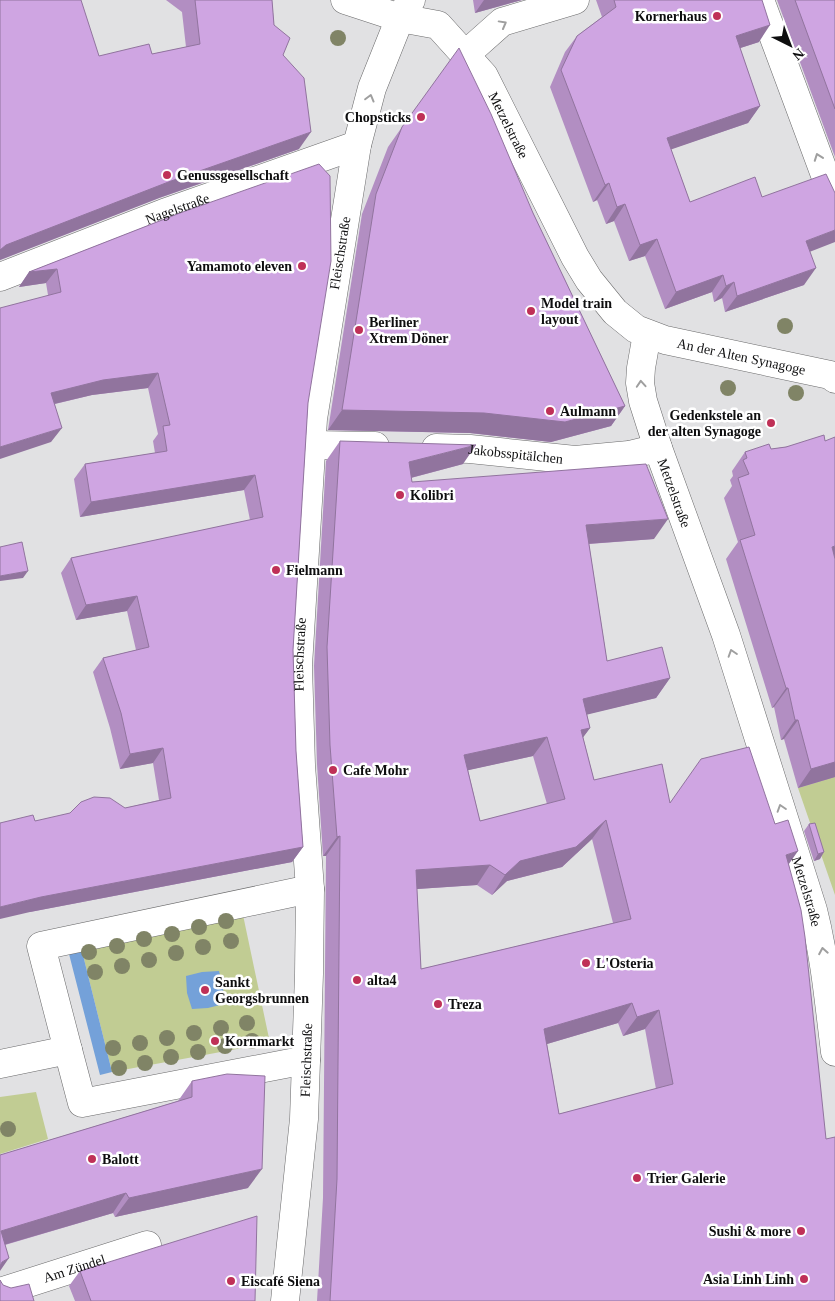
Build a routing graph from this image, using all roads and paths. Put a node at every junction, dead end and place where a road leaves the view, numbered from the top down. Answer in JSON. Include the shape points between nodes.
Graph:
{"nodes":[{"id":1,"x":345,"y":0,"type":"edge"},
{"id":2,"x":575,"y":0,"type":"edge"},
{"id":3,"x":760,"y":0,"type":"edge"},
{"id":4,"x":399,"y":6,"type":"edge"},
{"id":5,"x":466,"y":54,"type":"junction"},
{"id":6,"x":357,"y":145,"type":"junction"},
{"id":7,"x":835,"y":202,"type":"edge"},
{"id":8,"x":0,"y":277,"type":"edge"},
{"id":9,"x":647,"y":334,"type":"junction"},
{"id":10,"x":835,"y":379,"type":"edge"},
{"id":11,"x":312,"y":445,"type":"junction"},
{"id":12,"x":658,"y":448,"type":"junction"},
{"id":13,"x":310,"y":888,"type":"junction"},
{"id":14,"x":68,"y":1050,"type":"junction"},
{"id":15,"x":835,"y":1052,"type":"edge"},
{"id":16,"x":306,"y":1060,"type":"junction"},
{"id":17,"x":0,"y":1064,"type":"edge"},
{"id":18,"x":146,"y":1245,"type":"dead end"},
{"id":19,"x":0,"y":1292,"type":"edge"},
{"id":20,"x":285,"y":1301,"type":"edge"}],
"edges":[{"from":1,"to":4,"type":"street","name":"Metzelstraße"},
{"from":5,"to":2,"type":"street","one_way":true,"via":[[502,22]]},
{"from":7,"to":3,"type":"street","one_way":true},
{"from":4,"to":5,"type":"street","name":"Metzelstraße","via":[[438,25]]},
{"from":6,"to":4,"type":"street","name":"Fleischstraße","one_way":true},
{"from":5,"to":9,"type":"street","name":"Metzelstraße","via":[[484,76],[589,280],[615,312]]},
{"from":6,"to":8,"type":"street","name":"Nagelstraße","via":[[146,220]]},
{"from":6,"to":11,"type":"street","name":"Fleischstraße","via":[[312,419]]},
{"from":9,"to":10,"type":"street","name":"An der Alten Synagoge","via":[[830,375]]},
{"from":12,"to":9,"type":"street","name":"Metzelstraße","one_way":true,"via":[[640,383]]},
{"from":11,"to":12,"type":"street","name":"Jakobsspitälchen","via":[[470,449],[575,460],[629,455]]},
{"from":11,"to":13,"type":"street","name":"Fleischstraße","via":[[298,666]]},
{"from":15,"to":12,"type":"street","name":"Metzelstraße","one_way":true,"via":[[828,984],[813,910],[726,635]]},
{"from":13,"to":14,"type":"street","via":[[41,946]]},
{"from":13,"to":16,"type":"street","name":"Fleischstraße"},
{"from":14,"to":16,"type":"street","via":[[82,1103]]},
{"from":14,"to":17,"type":"street"},
{"from":16,"to":20,"type":"street","name":"Fleischstraße","via":[[303,1135]]},
{"from":18,"to":19,"type":"street","name":"Am Zündel"}]}
